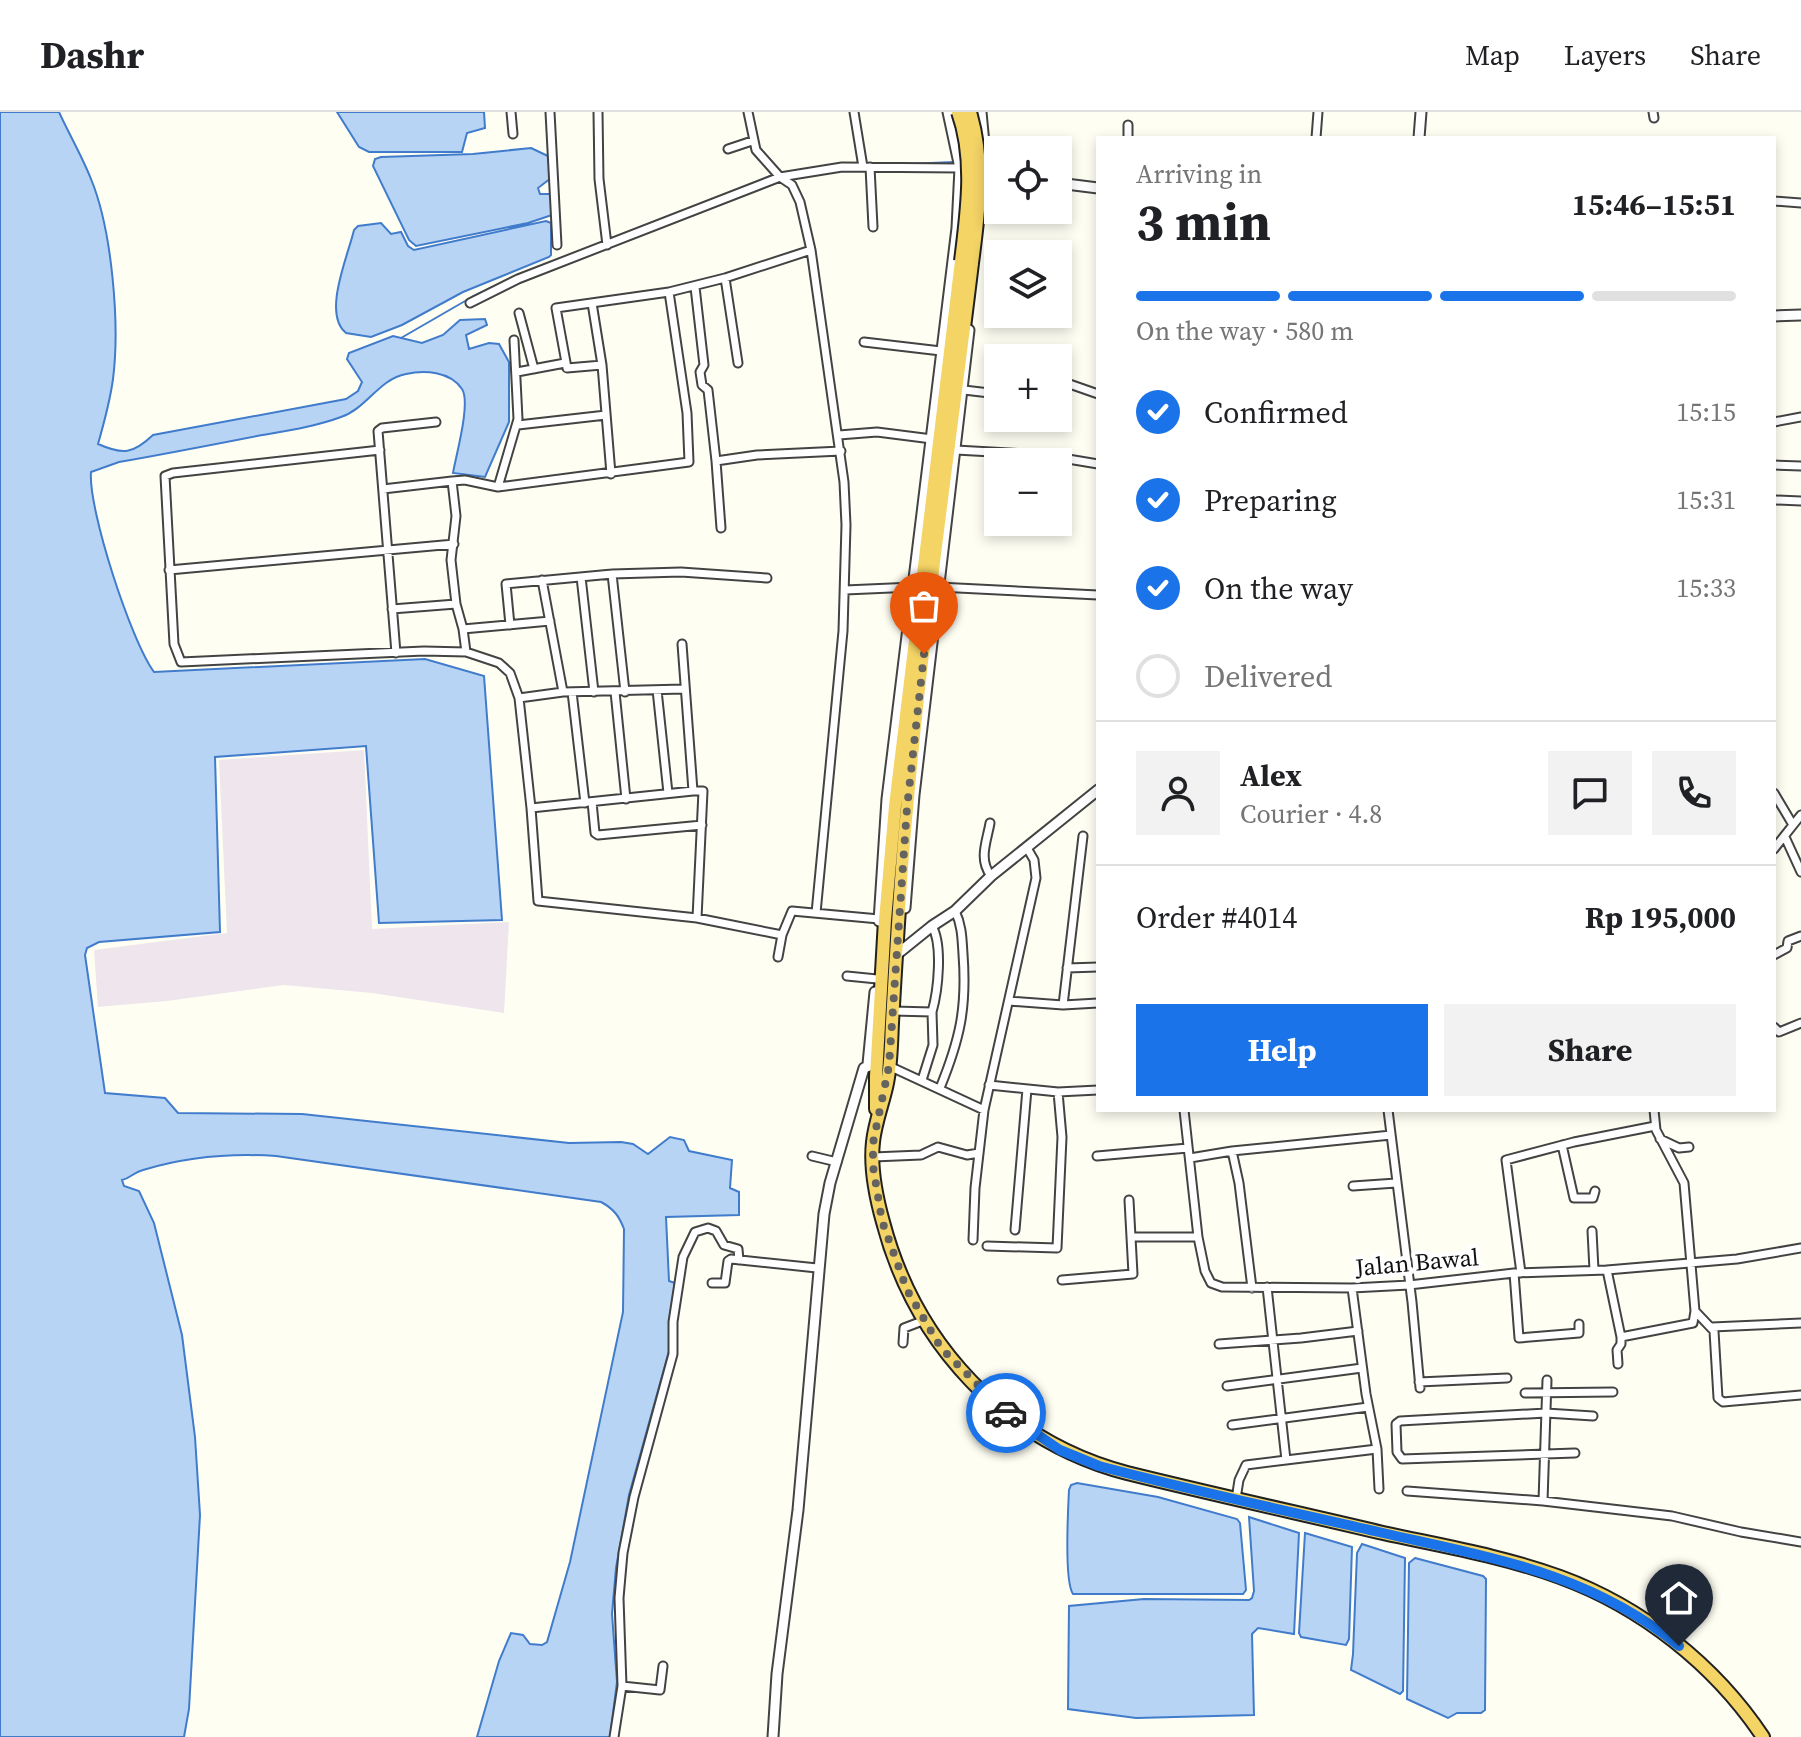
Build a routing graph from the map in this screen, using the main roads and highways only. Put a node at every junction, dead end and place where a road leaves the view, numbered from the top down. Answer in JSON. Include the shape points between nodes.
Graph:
{"nodes":[{"id":1,"x":958,"y":112,"type":"edge"},
{"id":2,"x":978,"y":112,"type":"edge"},
{"id":3,"x":966,"y":262,"type":"junction"},
{"id":4,"x":878,"y":1065,"type":"junction"},
{"id":5,"x":1763,"y":1737,"type":"edge"}],
"edges":[{"from":1,"to":3,"type":"highway","bridge":true,"via":[[968,180]]},
{"from":2,"to":3,"type":"highway","bridge":true,"via":[[981,184]]},
{"from":3,"to":4,"type":"highway","via":[[894,818]]},
{"from":3,"to":4,"type":"highway","via":[[907,808],[893,1011]]},
{"from":4,"to":5,"type":"highway","via":[[873,1157],[882,1221],[896,1265],[941,1348],[1009,1416],[1060,1450],[1099,1466],[1560,1577],[1636,1615],[1692,1656]]}]}
